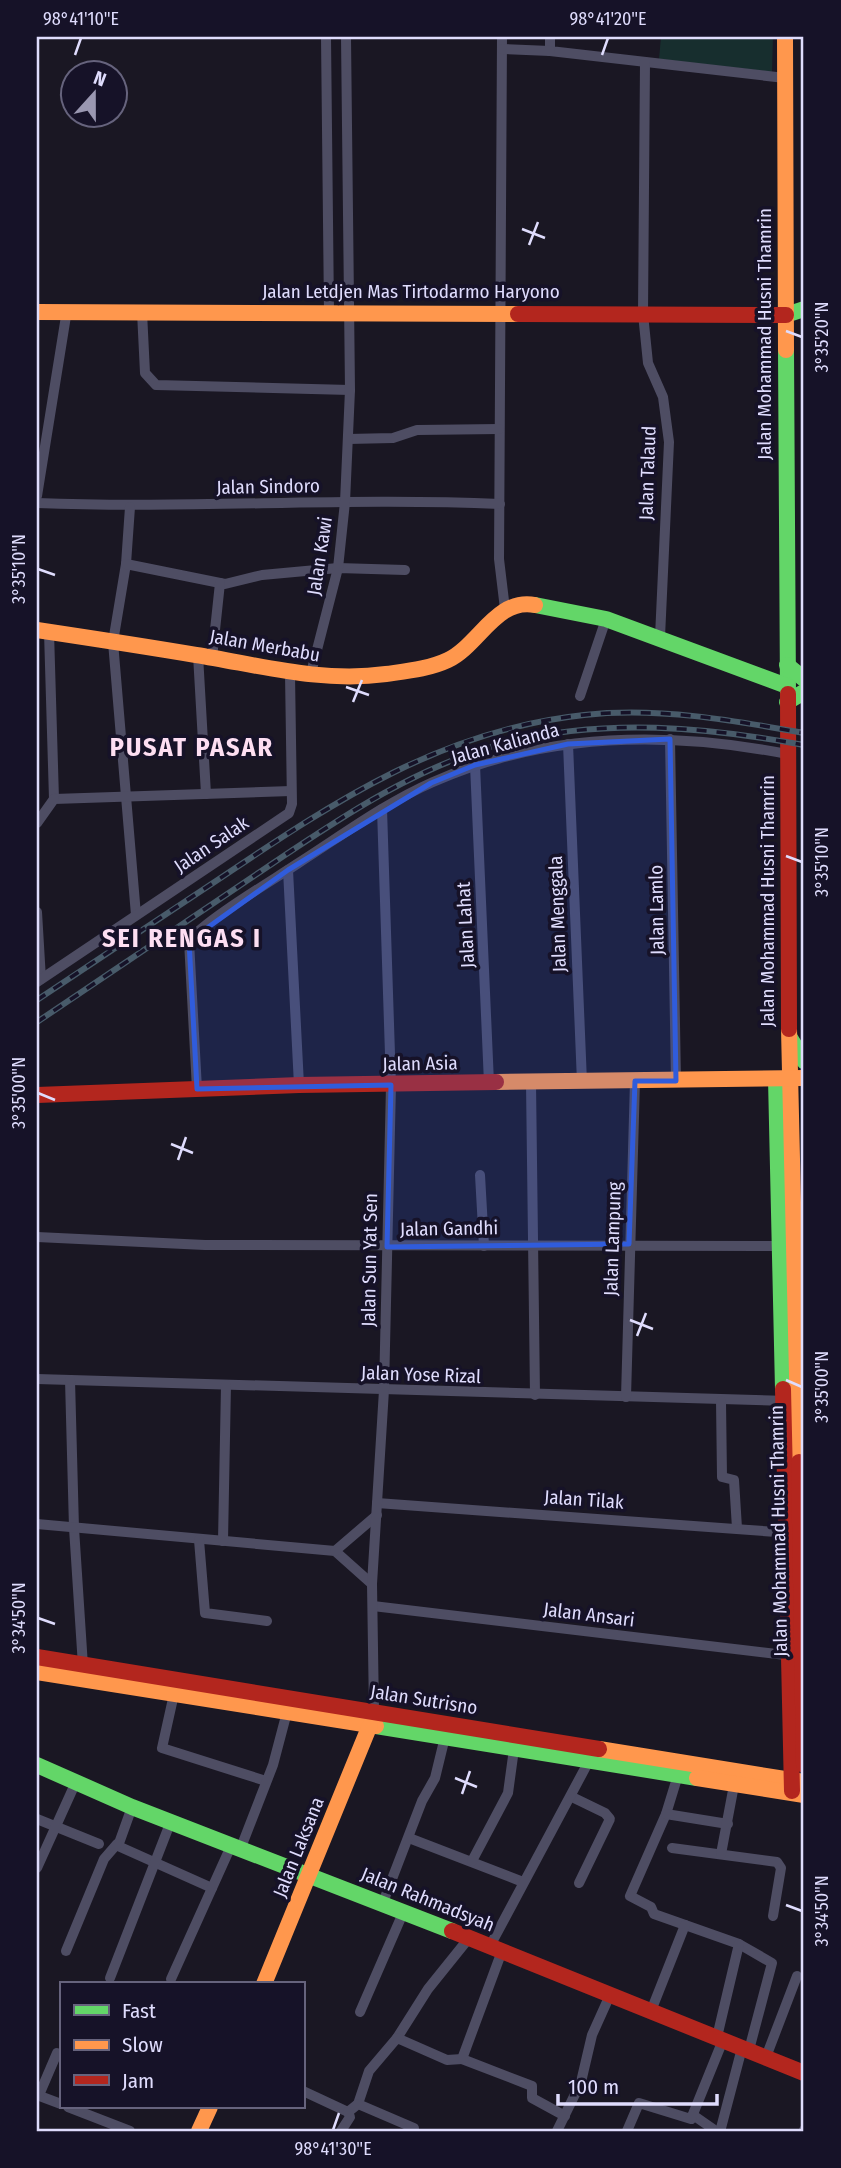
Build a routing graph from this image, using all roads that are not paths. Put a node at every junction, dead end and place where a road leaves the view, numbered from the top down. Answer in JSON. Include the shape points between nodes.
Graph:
{"nodes":[{"id":1,"x":327,"y":37,"type":"edge"},
{"id":2,"x":346,"y":37,"type":"edge"},
{"id":3,"x":502,"y":37,"type":"edge"},
{"id":4,"x":550,"y":37,"type":"edge"},
{"id":5,"x":785,"y":37,"type":"edge"},
{"id":6,"x":502,"y":49,"type":"junction"},
{"id":7,"x":550,"y":51,"type":"junction"},
{"id":8,"x":645,"y":62,"type":"junction"},
{"id":9,"x":785,"y":78,"type":"junction"},
{"id":10,"x":804,"y":309,"type":"edge"},
{"id":11,"x":67,"y":310,"type":"junction"},
{"id":12,"x":37,"y":312,"type":"edge"},
{"id":13,"x":142,"y":312,"type":"junction"},
{"id":14,"x":330,"y":312,"type":"junction"},
{"id":15,"x":348,"y":312,"type":"junction"},
{"id":16,"x":499,"y":313,"type":"junction"},
{"id":17,"x":643,"y":314,"type":"junction"},
{"id":18,"x":786,"y":315,"type":"junction"},
{"id":19,"x":804,"y":320,"type":"edge"},
{"id":20,"x":350,"y":390,"type":"junction"},
{"id":21,"x":499,"y":429,"type":"junction"},
{"id":22,"x":348,"y":439,"type":"junction"},
{"id":23,"x":37,"y":496,"type":"edge"},
{"id":24,"x":345,"y":502,"type":"junction"},
{"id":25,"x":37,"y":503,"type":"edge"},
{"id":26,"x":500,"y":504,"type":"junction"},
{"id":27,"x":130,"y":506,"type":"junction"},
{"id":28,"x":126,"y":564,"type":"junction"},
{"id":29,"x":338,"y":568,"type":"junction"},
{"id":30,"x":405,"y":570,"type":"dead end"},
{"id":31,"x":220,"y":583,"type":"junction"},
{"id":32,"x":505,"y":609,"type":"junction"},
{"id":33,"x":606,"y":619,"type":"junction"},
{"id":34,"x":43,"y":631,"type":"edge"},
{"id":35,"x":660,"y":637,"type":"junction"},
{"id":36,"x":113,"y":642,"type":"junction"},
{"id":37,"x":205,"y":656,"type":"junction"},
{"id":38,"x":787,"y":665,"type":"junction"},
{"id":39,"x":290,"y":674,"type":"junction"},
{"id":40,"x":310,"y":677,"type":"junction"},
{"id":41,"x":804,"y":679,"type":"edge"},
{"id":42,"x":804,"y":692,"type":"edge"},
{"id":43,"x":787,"y":694,"type":"junction"},
{"id":44,"x":580,"y":696,"type":"dead end"},
{"id":45,"x":670,"y":739,"type":"junction"},
{"id":46,"x":568,"y":744,"type":"junction"},
{"id":47,"x":787,"y":754,"type":"junction"},
{"id":48,"x":475,"y":765,"type":"junction"},
{"id":49,"x":291,"y":791,"type":"junction"},
{"id":50,"x":206,"y":794,"type":"junction"},
{"id":51,"x":127,"y":798,"type":"junction"},
{"id":52,"x":54,"y":799,"type":"junction"},
{"id":53,"x":382,"y":809,"type":"junction"},
{"id":54,"x":37,"y":823,"type":"edge"},
{"id":55,"x":288,"y":870,"type":"junction"},
{"id":56,"x":37,"y":912,"type":"edge"},
{"id":57,"x":135,"y":915,"type":"junction"},
{"id":58,"x":39,"y":980,"type":"edge"},
{"id":59,"x":789,"y":1036,"type":"junction"},
{"id":60,"x":804,"y":1061,"type":"edge"},
{"id":61,"x":790,"y":1078,"type":"edge"},
{"id":62,"x":676,"y":1081,"type":"junction"},
{"id":63,"x":582,"y":1082,"type":"junction"},
{"id":64,"x":635,"y":1082,"type":"junction"},
{"id":65,"x":489,"y":1083,"type":"junction"},
{"id":66,"x":531,"y":1083,"type":"junction"},
{"id":67,"x":299,"y":1085,"type":"junction"},
{"id":68,"x":391,"y":1085,"type":"junction"},
{"id":69,"x":197,"y":1089,"type":"junction"},
{"id":70,"x":37,"y":1095,"type":"edge"},
{"id":71,"x":480,"y":1175,"type":"dead end"},
{"id":72,"x":37,"y":1237,"type":"edge"},
{"id":73,"x":792,"y":1243,"type":"edge"},
{"id":74,"x":534,"y":1244,"type":"junction"},
{"id":75,"x":629,"y":1244,"type":"junction"},
{"id":76,"x":484,"y":1245,"type":"junction"},
{"id":77,"x":387,"y":1247,"type":"junction"},
{"id":78,"x":37,"y":1380,"type":"edge"},
{"id":79,"x":70,"y":1381,"type":"junction"},
{"id":80,"x":226,"y":1385,"type":"junction"},
{"id":81,"x":384,"y":1390,"type":"junction"},
{"id":82,"x":535,"y":1395,"type":"junction"},
{"id":83,"x":625,"y":1398,"type":"junction"},
{"id":84,"x":795,"y":1399,"type":"edge"},
{"id":85,"x":721,"y":1401,"type":"junction"},
{"id":86,"x":801,"y":1457,"type":"edge"},
{"id":87,"x":377,"y":1503,"type":"junction"},
{"id":88,"x":377,"y":1516,"type":"junction"},
{"id":89,"x":37,"y":1524,"type":"edge"},
{"id":90,"x":74,"y":1528,"type":"junction"},
{"id":91,"x":737,"y":1528,"type":"junction"},
{"id":92,"x":795,"y":1533,"type":"junction"},
{"id":93,"x":199,"y":1540,"type":"junction"},
{"id":94,"x":223,"y":1541,"type":"junction"},
{"id":95,"x":335,"y":1551,"type":"junction"},
{"id":96,"x":798,"y":1553,"type":"edge"},
{"id":97,"x":372,"y":1584,"type":"junction"},
{"id":98,"x":373,"y":1606,"type":"junction"},
{"id":99,"x":267,"y":1621,"type":"dead end"},
{"id":100,"x":794,"y":1656,"type":"junction"},
{"id":101,"x":37,"y":1657,"type":"edge"},
{"id":102,"x":83,"y":1666,"type":"junction"},
{"id":103,"x":37,"y":1672,"type":"edge"},
{"id":104,"x":174,"y":1694,"type":"junction"},
{"id":105,"x":287,"y":1712,"type":"junction"},
{"id":106,"x":372,"y":1718,"type":"junction"},
{"id":107,"x":445,"y":1737,"type":"junction"},
{"id":108,"x":514,"y":1749,"type":"junction"},
{"id":109,"x":590,"y":1759,"type":"junction"},
{"id":110,"x":37,"y":1765,"type":"edge"},
{"id":111,"x":804,"y":1765,"type":"edge"},
{"id":112,"x":678,"y":1775,"type":"junction"},
{"id":113,"x":266,"y":1781,"type":"junction"},
{"id":114,"x":75,"y":1784,"type":"junction"},
{"id":115,"x":733,"y":1785,"type":"junction"},
{"id":116,"x":798,"y":1788,"type":"edge"},
{"id":117,"x":572,"y":1797,"type":"junction"},
{"id":118,"x":132,"y":1807,"type":"junction"},
{"id":119,"x":666,"y":1814,"type":"junction"},
{"id":120,"x":37,"y":1819,"type":"edge"},
{"id":121,"x":171,"y":1821,"type":"junction"},
{"id":122,"x":727,"y":1824,"type":"junction"},
{"id":123,"x":55,"y":1826,"type":"junction"},
{"id":124,"x":409,"y":1838,"type":"junction"},
{"id":125,"x":99,"y":1844,"type":"dead end"},
{"id":126,"x":117,"y":1844,"type":"junction"},
{"id":127,"x":235,"y":1848,"type":"junction"},
{"id":128,"x":672,"y":1848,"type":"dead end"},
{"id":129,"x":721,"y":1854,"type":"junction"},
{"id":130,"x":472,"y":1861,"type":"junction"},
{"id":131,"x":155,"y":1863,"type":"junction"},
{"id":132,"x":37,"y":1868,"type":"edge"},
{"id":133,"x":309,"y":1873,"type":"junction"},
{"id":134,"x":523,"y":1882,"type":"junction"},
{"id":135,"x":579,"y":1884,"type":"dead end"},
{"id":136,"x":212,"y":1888,"type":"junction"},
{"id":137,"x":382,"y":1905,"type":"junction"},
{"id":138,"x":403,"y":1913,"type":"junction"},
{"id":139,"x":773,"y":1916,"type":"dead end"},
{"id":140,"x":685,"y":1925,"type":"junction"},
{"id":141,"x":468,"y":1938,"type":"junction"},
{"id":142,"x":739,"y":1944,"type":"junction"},
{"id":143,"x":496,"y":1949,"type":"junction"},
{"id":144,"x":66,"y":1951,"type":"dead end"},
{"id":145,"x":797,"y":1976,"type":"dead end"},
{"id":146,"x":110,"y":1978,"type":"dead end"},
{"id":147,"x":171,"y":1979,"type":"dead end"},
{"id":148,"x":265,"y":1982,"type":"edge"},
{"id":149,"x":610,"y":1995,"type":"junction"},
{"id":150,"x":651,"y":2011,"type":"junction"},
{"id":151,"x":360,"y":2012,"type":"dead end"},
{"id":152,"x":397,"y":2038,"type":"junction"},
{"id":153,"x":720,"y":2039,"type":"junction"},
{"id":154,"x":745,"y":2049,"type":"junction"},
{"id":155,"x":60,"y":2054,"type":"edge"},
{"id":156,"x":766,"y":2057,"type":"junction"},
{"id":157,"x":462,"y":2059,"type":"junction"},
{"id":158,"x":804,"y":2073,"type":"edge"},
{"id":159,"x":304,"y":2091,"type":"edge"},
{"id":160,"x":38,"y":2095,"type":"edge"},
{"id":161,"x":60,"y":2104,"type":"edge"},
{"id":162,"x":358,"y":2104,"type":"junction"},
{"id":163,"x":71,"y":2108,"type":"edge"},
{"id":164,"x":210,"y":2108,"type":"edge"},
{"id":165,"x":348,"y":2112,"type":"junction"},
{"id":166,"x":693,"y":2115,"type":"junction"},
{"id":167,"x":565,"y":2116,"type":"junction"},
{"id":168,"x":414,"y":2128,"type":"dead end"},
{"id":169,"x":718,"y":2130,"type":"edge"},
{"id":170,"x":130,"y":2131,"type":"edge"},
{"id":171,"x":198,"y":2131,"type":"edge"},
{"id":172,"x":341,"y":2131,"type":"edge"},
{"id":173,"x":557,"y":2131,"type":"edge"},
{"id":174,"x":627,"y":2131,"type":"edge"}],
"edges":[{"from":1,"to":14,"type":"street"},
{"from":2,"to":15,"type":"street","name":"Jalan Kawi"},
{"from":3,"to":6,"type":"street"},
{"from":4,"to":7,"type":"street"},
{"from":5,"to":9,"type":"main road","name":"Jalan Mohammad Husni Thamrin"},
{"from":6,"to":7,"type":"street"},
{"from":6,"to":16,"type":"street"},
{"from":7,"to":8,"type":"street"},
{"from":8,"to":9,"type":"street"},
{"from":8,"to":17,"type":"street","name":"Jalan Talaud"},
{"from":9,"to":18,"type":"main road","name":"Jalan Mohammad Husni Thamrin"},
{"from":10,"to":18,"type":"main road"},
{"from":11,"to":12,"type":"main road","name":"Jalan Letdjen Mas Tirtodarmo Haryono"},
{"from":11,"to":13,"type":"main road","name":"Jalan Letdjen Mas Tirtodarmo Haryono"},
{"from":11,"to":23,"type":"street"},
{"from":13,"to":14,"type":"main road","name":"Jalan Letdjen Mas Tirtodarmo Haryono"},
{"from":13,"to":20,"type":"street","via":[[145,373],[156,385]]},
{"from":14,"to":15,"type":"main road","name":"Jalan Letdjen Mas Tirtodarmo Haryono"},
{"from":15,"to":16,"type":"main road","name":"Jalan Letdjen Mas Tirtodarmo Haryono"},
{"from":15,"to":20,"type":"street","name":"Jalan Kawi"},
{"from":16,"to":17,"type":"main road","name":"Jalan Letdjen Mas Tirtodarmo Haryono"},
{"from":16,"to":21,"type":"street"},
{"from":17,"to":18,"type":"main road","name":"Jalan Letdjen Mas Tirtodarmo Haryono"},
{"from":17,"to":35,"type":"street","name":"Jalan Talaud","via":[[649,368],[663,397],[668,423]]},
{"from":18,"to":19,"type":"main road"},
{"from":18,"to":38,"type":"main road","name":"Jalan Mohammad Husni Thamrin"},
{"from":20,"to":22,"type":"street","name":"Jalan Kawi"},
{"from":21,"to":22,"type":"street","via":[[416,430],[393,438]]},
{"from":21,"to":26,"type":"street"},
{"from":22,"to":24,"type":"street","name":"Jalan Kawi"},
{"from":24,"to":26,"type":"street","name":"Jalan Sindoro"},
{"from":24,"to":27,"type":"street","name":"Jalan Sindoro"},
{"from":24,"to":29,"type":"street","name":"Jalan Kawi"},
{"from":25,"to":27,"type":"street","name":"Jalan Sindoro"},
{"from":26,"to":32,"type":"street","via":[[499,559]]},
{"from":27,"to":28,"type":"street"},
{"from":28,"to":31,"type":"street"},
{"from":28,"to":36,"type":"street"},
{"from":29,"to":30,"type":"street"},
{"from":29,"to":31,"type":"street"},
{"from":29,"to":40,"type":"street","name":"Jalan Kawi"},
{"from":31,"to":37,"type":"street"},
{"from":32,"to":33,"type":"main road","via":[[538,604]]},
{"from":32,"to":40,"type":"main road","name":"Jalan Merbabu","via":[[462,651],[438,665],[372,676]]},
{"from":33,"to":35,"type":"main road"},
{"from":33,"to":44,"type":"street"},
{"from":34,"to":36,"type":"main road","name":"Jalan Merbabu"},
{"from":34,"to":52,"type":"street"},
{"from":35,"to":43,"type":"main road"},
{"from":36,"to":37,"type":"main road","name":"Jalan Merbabu"},
{"from":36,"to":51,"type":"street"},
{"from":37,"to":39,"type":"main road","name":"Jalan Merbabu"},
{"from":37,"to":50,"type":"street"},
{"from":38,"to":41,"type":"main road"},
{"from":38,"to":43,"type":"main road","name":"Jalan Mohammad Husni Thamrin"},
{"from":39,"to":40,"type":"main road","name":"Jalan Merbabu"},
{"from":39,"to":49,"type":"street","name":"Jalan Salak"},
{"from":42,"to":43,"type":"main road"},
{"from":43,"to":47,"type":"main road","name":"Jalan Mohammad Husni Thamrin"},
{"from":45,"to":46,"type":"street","name":"Jalan Kalianda"},
{"from":45,"to":47,"type":"street","name":"Jalan Kalianda"},
{"from":45,"to":62,"type":"street","name":"Jalan Lamlo"},
{"from":46,"to":48,"type":"street","name":"Jalan Kalianda"},
{"from":46,"to":63,"type":"street","name":"Jalan Menggala"},
{"from":47,"to":59,"type":"main road","name":"Jalan Mohammad Husni Thamrin"},
{"from":48,"to":53,"type":"street","name":"Jalan Kalianda"},
{"from":48,"to":65,"type":"street","name":"Jalan Lahat"},
{"from":49,"to":50,"type":"street"},
{"from":49,"to":57,"type":"street","name":"Jalan Salak","via":[[289,813]]},
{"from":50,"to":51,"type":"street"},
{"from":51,"to":52,"type":"street"},
{"from":51,"to":57,"type":"street"},
{"from":52,"to":54,"type":"street"},
{"from":53,"to":55,"type":"street","name":"Jalan Kalianda"},
{"from":53,"to":68,"type":"street","name":"Jalan Sun Yat Sen"},
{"from":55,"to":67,"type":"street"},
{"from":55,"to":69,"type":"street","name":"Jalan Kalianda","via":[[193,936],[188,947]]},
{"from":56,"to":58,"type":"street"},
{"from":57,"to":58,"type":"street","name":"Jalan Salak"},
{"from":59,"to":60,"type":"main road"},
{"from":59,"to":61,"type":"main road","name":"Jalan Mohammad Husni Thamrin"},
{"from":61,"to":62,"type":"main road","name":"Jalan Asia"},
{"from":61,"to":73,"type":"main road","name":"Jalan Mohammad Husni Thamrin"},
{"from":62,"to":64,"type":"main road","name":"Jalan Asia"},
{"from":63,"to":64,"type":"main road","name":"Jalan Asia"},
{"from":63,"to":66,"type":"main road","name":"Jalan Asia"},
{"from":64,"to":75,"type":"street","name":"Jalan Lampung"},
{"from":65,"to":66,"type":"main road","name":"Jalan Asia"},
{"from":65,"to":68,"type":"main road","name":"Jalan Asia"},
{"from":66,"to":74,"type":"street"},
{"from":67,"to":68,"type":"main road","name":"Jalan Asia"},
{"from":67,"to":69,"type":"main road","name":"Jalan Asia"},
{"from":68,"to":77,"type":"street","name":"Jalan Sun Yat Sen"},
{"from":69,"to":70,"type":"main road","name":"Jalan Asia"},
{"from":71,"to":76,"type":"street"},
{"from":72,"to":77,"type":"street","name":"Jalan Gandhi"},
{"from":73,"to":75,"type":"street","name":"Jalan Gandhi"},
{"from":73,"to":84,"type":"main road","name":"Jalan Mohammad Husni Thamrin","via":[[789,1338]]},
{"from":74,"to":75,"type":"street","name":"Jalan Gandhi"},
{"from":74,"to":76,"type":"street","name":"Jalan Gandhi"},
{"from":74,"to":82,"type":"street"},
{"from":75,"to":83,"type":"street","name":"Jalan Lampung"},
{"from":76,"to":77,"type":"street","name":"Jalan Gandhi"},
{"from":77,"to":81,"type":"street","name":"Jalan Sun Yat Sen"},
{"from":78,"to":79,"type":"street","name":"Jalan Yose Rizal"},
{"from":79,"to":80,"type":"street","name":"Jalan Yose Rizal"},
{"from":79,"to":90,"type":"street"},
{"from":80,"to":81,"type":"street","name":"Jalan Yose Rizal"},
{"from":80,"to":94,"type":"street"},
{"from":81,"to":82,"type":"street","name":"Jalan Yose Rizal"},
{"from":81,"to":87,"type":"street","name":"Jalan Sun Yat Sen"},
{"from":82,"to":83,"type":"street","name":"Jalan Yose Rizal"},
{"from":83,"to":85,"type":"street","name":"Jalan Yose Rizal"},
{"from":84,"to":85,"type":"street","name":"Jalan Yose Rizal"},
{"from":84,"to":86,"type":"main road","name":"Jalan Mohammad Husni Thamrin"},
{"from":84,"to":92,"type":"main road","name":"Jalan Mohammad Husni Thamrin"},
{"from":85,"to":91,"type":"street","via":[[722,1477],[734,1480]]},
{"from":86,"to":92,"type":"main road","name":"Jalan Mohammad Husni Thamrin"},
{"from":87,"to":88,"type":"street","name":"Jalan Sun Yat Sen"},
{"from":87,"to":91,"type":"street","name":"Jalan Tilak"},
{"from":88,"to":95,"type":"street"},
{"from":88,"to":97,"type":"street","name":"Jalan Sun Yat Sen"},
{"from":89,"to":90,"type":"street"},
{"from":90,"to":93,"type":"street"},
{"from":90,"to":102,"type":"street"},
{"from":91,"to":92,"type":"street","name":"Jalan Tilak"},
{"from":92,"to":96,"type":"main road","name":"Jalan Mohammad Husni Thamrin"},
{"from":93,"to":94,"type":"street"},
{"from":93,"to":99,"type":"street","via":[[205,1613]]},
{"from":94,"to":95,"type":"street"},
{"from":95,"to":97,"type":"street"},
{"from":96,"to":100,"type":"main road","name":"Jalan Mohammad Husni Thamrin"},
{"from":97,"to":98,"type":"street","name":"Jalan Sun Yat Sen"},
{"from":98,"to":100,"type":"street","name":"Jalan Ansari"},
{"from":98,"to":106,"type":"street","name":"Jalan Sun Yat Sen"},
{"from":100,"to":111,"type":"main road","name":"Jalan Mohammad Husni Thamrin"},
{"from":100,"to":116,"type":"main road","name":"Jalan Mohammad Husni Thamrin"},
{"from":101,"to":102,"type":"main road","name":"Jalan Sutrisno"},
{"from":102,"to":106,"type":"main road","name":"Jalan Sutrisno"},
{"from":103,"to":104,"type":"main road","name":"Jalan Sutrisno"},
{"from":104,"to":105,"type":"main road","name":"Jalan Sutrisno"},
{"from":104,"to":113,"type":"street","via":[[162,1748]]},
{"from":105,"to":106,"type":"main road","name":"Jalan Sutrisno"},
{"from":105,"to":113,"type":"street"},
{"from":106,"to":107,"type":"main road","name":"Jalan Sutrisno"},
{"from":106,"to":116,"type":"main road","name":"Jalan Sutrisno"},
{"from":106,"to":133,"type":"main road","name":"Jalan Laksana"},
{"from":107,"to":108,"type":"main road","name":"Jalan Sutrisno"},
{"from":107,"to":124,"type":"street","via":[[435,1778]]},
{"from":108,"to":109,"type":"main road","name":"Jalan Sutrisno"},
{"from":108,"to":130,"type":"street","via":[[508,1793]]},
{"from":109,"to":112,"type":"main road","name":"Jalan Sutrisno"},
{"from":109,"to":117,"type":"street"},
{"from":110,"to":114,"type":"main road","name":"Jalan Rahmadsyah"},
{"from":112,"to":115,"type":"main road","name":"Jalan Sutrisno"},
{"from":112,"to":119,"type":"street"},
{"from":113,"to":127,"type":"street"},
{"from":114,"to":118,"type":"main road","name":"Jalan Rahmadsyah"},
{"from":114,"to":123,"type":"street"},
{"from":115,"to":116,"type":"main road","name":"Jalan Sutrisno"},
{"from":115,"to":122,"type":"street"},
{"from":117,"to":134,"type":"street"},
{"from":117,"to":135,"type":"street","via":[[610,1819]]},
{"from":118,"to":121,"type":"main road","name":"Jalan Rahmadsyah"},
{"from":118,"to":126,"type":"street"},
{"from":119,"to":122,"type":"street"},
{"from":119,"to":140,"type":"street","via":[[630,1896],[651,1907],[654,1914]]},
{"from":120,"to":123,"type":"street"},
{"from":121,"to":127,"type":"main road","name":"Jalan Rahmadsyah"},
{"from":121,"to":131,"type":"street"},
{"from":122,"to":129,"type":"street"},
{"from":123,"to":125,"type":"street"},
{"from":123,"to":132,"type":"street"},
{"from":124,"to":130,"type":"street"},
{"from":124,"to":137,"type":"street"},
{"from":126,"to":131,"type":"street"},
{"from":126,"to":144,"type":"street","via":[[104,1859]]},
{"from":127,"to":133,"type":"main road","name":"Jalan Rahmadsyah"},
{"from":127,"to":136,"type":"street"},
{"from":128,"to":129,"type":"street"},
{"from":129,"to":139,"type":"street","via":[[780,1865]]},
{"from":130,"to":134,"type":"street"},
{"from":131,"to":136,"type":"street"},
{"from":131,"to":146,"type":"street"},
{"from":133,"to":137,"type":"main road","name":"Jalan Rahmadsyah"},
{"from":133,"to":148,"type":"main road","name":"Jalan Laksana"},
{"from":134,"to":143,"type":"street"},
{"from":136,"to":147,"type":"street"},
{"from":137,"to":138,"type":"main road","name":"Jalan Rahmadsyah"},
{"from":138,"to":141,"type":"main road","name":"Jalan Rahmadsyah"},
{"from":138,"to":151,"type":"street"},
{"from":140,"to":142,"type":"street"},
{"from":140,"to":150,"type":"street"},
{"from":141,"to":143,"type":"main road","name":"Jalan Rahmadsyah"},
{"from":141,"to":152,"type":"street"},
{"from":142,"to":153,"type":"street"},
{"from":142,"to":154,"type":"street","via":[[772,1963]]},
{"from":143,"to":149,"type":"main road","name":"Jalan Rahmadsyah"},
{"from":143,"to":157,"type":"street"},
{"from":145,"to":156,"type":"street"},
{"from":149,"to":150,"type":"main road","name":"Jalan Rahmadsyah"},
{"from":149,"to":167,"type":"street"},
{"from":150,"to":153,"type":"main road","name":"Jalan Rahmadsyah"},
{"from":152,"to":157,"type":"street","via":[[447,2060]]},
{"from":152,"to":162,"type":"street","via":[[369,2071]]},
{"from":153,"to":154,"type":"main road","name":"Jalan Rahmadsyah"},
{"from":153,"to":166,"type":"street"},
{"from":154,"to":156,"type":"main road","name":"Jalan Rahmadsyah"},
{"from":154,"to":169,"type":"street"},
{"from":155,"to":160,"type":"street"},
{"from":156,"to":158,"type":"main road","name":"Jalan Rahmadsyah"},
{"from":157,"to":167,"type":"street","via":[[532,2086],[532,2098]]},
{"from":159,"to":165,"type":"street"},
{"from":160,"to":161,"type":"street"},
{"from":162,"to":165,"type":"street"},
{"from":162,"to":168,"type":"street"},
{"from":163,"to":170,"type":"street"},
{"from":164,"to":171,"type":"main road"},
{"from":165,"to":172,"type":"street","via":[[350,2117]]},
{"from":166,"to":169,"type":"street"},
{"from":166,"to":174,"type":"street","via":[[688,2121],[639,2103]]},
{"from":167,"to":173,"type":"street"}]}
